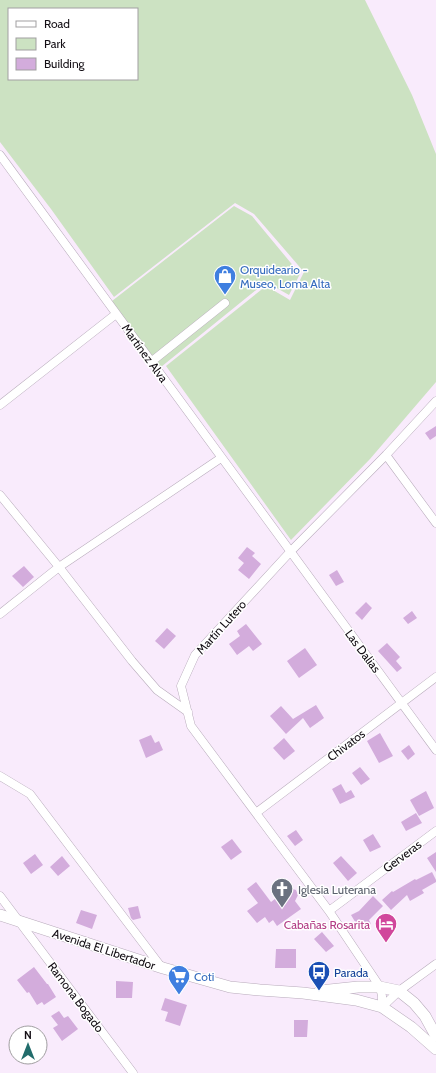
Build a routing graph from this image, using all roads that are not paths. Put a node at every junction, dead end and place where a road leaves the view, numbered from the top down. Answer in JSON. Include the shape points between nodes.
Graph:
{"nodes":[{"id":1,"x":0,"y":155,"type":"edge"},
{"id":2,"x":225,"y":303,"type":"dead end"},
{"id":3,"x":116,"y":314,"type":"junction"},
{"id":4,"x":151,"y":362,"type":"junction"},
{"id":5,"x":436,"y":401,"type":"edge"},
{"id":6,"x":0,"y":405,"type":"edge"},
{"id":7,"x":386,"y":455,"type":"junction"},
{"id":8,"x":221,"y":458,"type":"junction"},
{"id":9,"x":0,"y":495,"type":"edge"},
{"id":10,"x":436,"y":523,"type":"edge"},
{"id":11,"x":290,"y":552,"type":"junction"},
{"id":12,"x":59,"y":567,"type":"junction"},
{"id":13,"x":0,"y":614,"type":"edge"},
{"id":14,"x":436,"y":677,"type":"edge"},
{"id":15,"x":401,"y":702,"type":"junction"},
{"id":16,"x":188,"y":712,"type":"junction"},
{"id":17,"x":436,"y":750,"type":"edge"},
{"id":18,"x":0,"y":776,"type":"edge"},
{"id":19,"x":256,"y":813,"type":"junction"},
{"id":20,"x":436,"y":831,"type":"edge"},
{"id":21,"x":0,"y":896,"type":"edge"},
{"id":22,"x":329,"y":911,"type":"junction"},
{"id":23,"x":0,"y":915,"type":"edge"},
{"id":24,"x":18,"y":920,"type":"junction"},
{"id":25,"x":436,"y":964,"type":"edge"},
{"id":26,"x":162,"y":968,"type":"junction"},
{"id":27,"x":380,"y":987,"type":"junction"},
{"id":28,"x":399,"y":992,"type":"junction"},
{"id":29,"x":303,"y":993,"type":"junction"},
{"id":30,"x":382,"y":1007,"type":"junction"},
{"id":31,"x":436,"y":1036,"type":"edge"},
{"id":32,"x":436,"y":1048,"type":"edge"},
{"id":33,"x":133,"y":1073,"type":"edge"}],
"edges":[{"from":1,"to":3,"type":"street","name":"Martínez Alva"},
{"from":2,"to":4,"type":"street"},
{"from":3,"to":4,"type":"street","name":"Martínez Alva"},
{"from":3,"to":6,"type":"street"},
{"from":4,"to":8,"type":"street","name":"Martínez Alva"},
{"from":5,"to":7,"type":"street","name":"Martín Lutero"},
{"from":7,"to":10,"type":"street"},
{"from":7,"to":11,"type":"street","name":"Martín Lutero"},
{"from":8,"to":11,"type":"street","name":"Martínez Alva"},
{"from":8,"to":12,"type":"street"},
{"from":9,"to":12,"type":"street"},
{"from":11,"to":15,"type":"street","name":"Las Dalias"},
{"from":11,"to":16,"type":"street","name":"Martín Lutero","via":[[195,655],[181,686]]},
{"from":12,"to":13,"type":"street"},
{"from":12,"to":16,"type":"street","via":[[157,690]]},
{"from":14,"to":15,"type":"street","name":"Chivatos"},
{"from":15,"to":17,"type":"street","name":"Las Dalias"},
{"from":15,"to":19,"type":"street","name":"Chivatos"},
{"from":16,"to":19,"type":"street","name":"Martín Lutero","via":[[191,726]]},
{"from":18,"to":26,"type":"street","via":[[30,794]]},
{"from":19,"to":22,"type":"street","name":"Martín Lutero"},
{"from":20,"to":22,"type":"street","name":"Gerveras"},
{"from":21,"to":24,"type":"street","name":"Ramona Bogado"},
{"from":22,"to":27,"type":"street","name":"Martín Lutero"},
{"from":23,"to":24,"type":"main road","name":"Avenida El Libertador"},
{"from":24,"to":26,"type":"main road","name":"Avenida El Libertador"},
{"from":24,"to":33,"type":"street","name":"Ramona Bogado"},
{"from":25,"to":28,"type":"street"},
{"from":26,"to":29,"type":"main road","name":"Avenida El Libertador","via":[[230,987]]},
{"from":27,"to":28,"type":"main road","name":"Avenida El Libertador"},
{"from":27,"to":29,"type":"main road","name":"Avenida El Libertador"},
{"from":27,"to":30,"type":"street","name":"Martín Lutero"},
{"from":28,"to":30,"type":"street"},
{"from":28,"to":31,"type":"main road","name":"Avenida El Libertador","via":[[414,1003]]},
{"from":29,"to":30,"type":"main road","name":"Avenida El Libertador","via":[[356,1000]]},
{"from":30,"to":32,"type":"main road","name":"Avenida El Libertador"}]}
